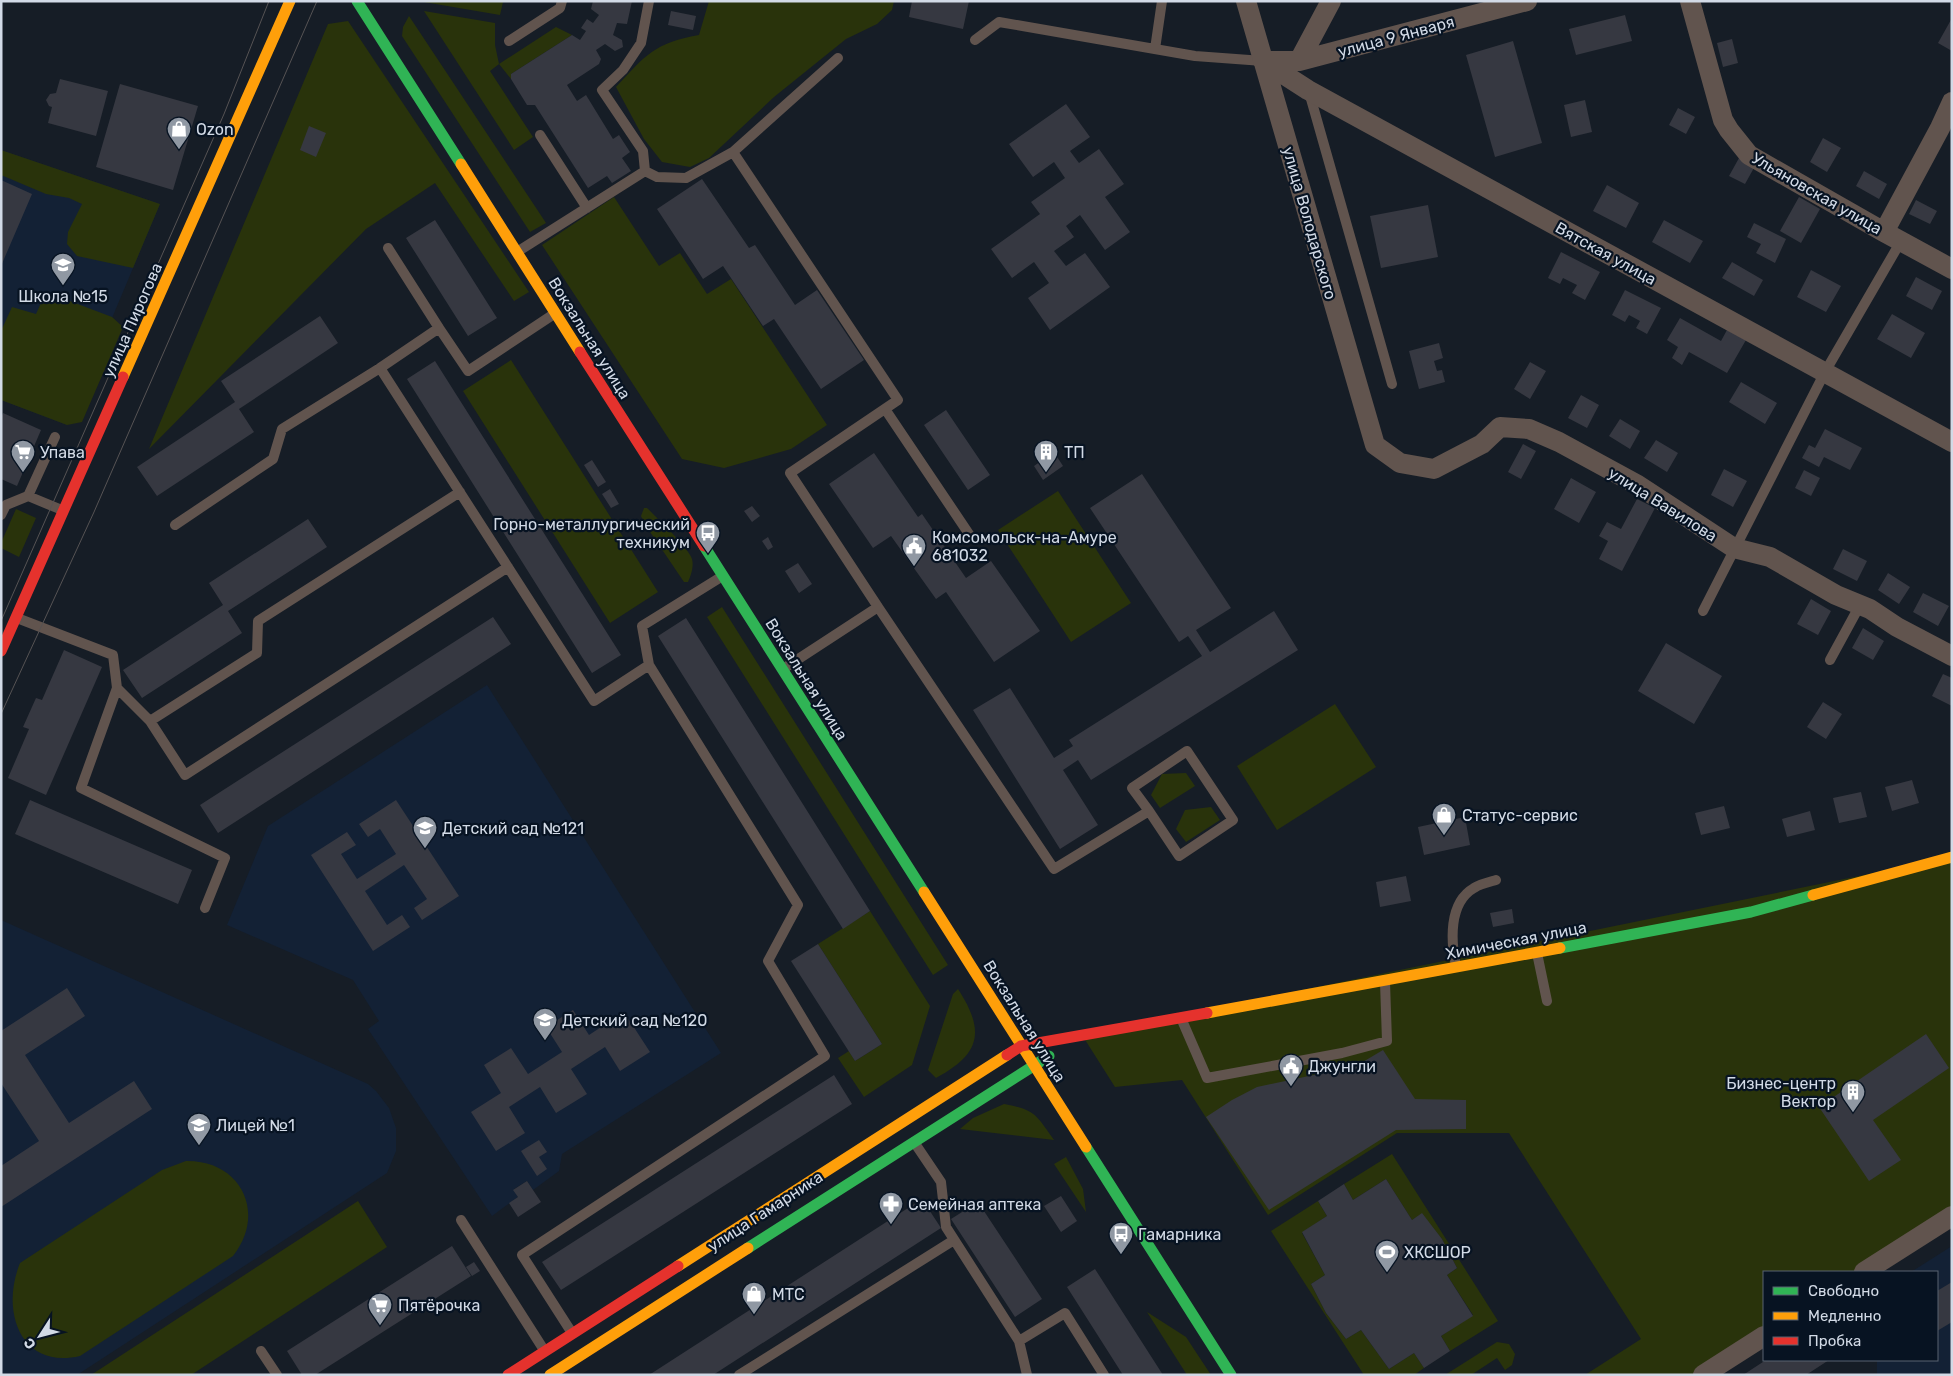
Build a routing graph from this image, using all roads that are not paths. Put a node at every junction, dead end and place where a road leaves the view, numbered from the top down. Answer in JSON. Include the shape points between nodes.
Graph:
{"nodes":[{"id":1,"x":290,"y":1,"type":"edge"},
{"id":2,"x":562,"y":1,"type":"edge"},
{"id":3,"x":649,"y":1,"type":"edge"},
{"id":4,"x":1162,"y":1,"type":"edge"},
{"id":5,"x":1246,"y":1,"type":"edge"},
{"id":6,"x":1331,"y":1,"type":"edge"},
{"id":7,"x":1527,"y":1,"type":"edge"},
{"id":8,"x":1690,"y":1,"type":"edge"},
{"id":9,"x":358,"y":5,"type":"edge"},
{"id":10,"x":975,"y":40,"type":"dead end"},
{"id":11,"x":509,"y":41,"type":"dead end"},
{"id":12,"x":1155,"y":49,"type":"junction"},
{"id":13,"x":838,"y":58,"type":"dead end"},
{"id":14,"x":1263,"y":61,"type":"junction"},
{"id":15,"x":1299,"y":61,"type":"junction"},
{"id":16,"x":1308,"y":90,"type":"junction"},
{"id":17,"x":1952,"y":102,"type":"edge"},
{"id":18,"x":224,"y":114,"type":"dead end"},
{"id":19,"x":239,"y":120,"type":"junction"},
{"id":20,"x":540,"y":135,"type":"dead end"},
{"id":21,"x":733,"y":152,"type":"junction"},
{"id":22,"x":645,"y":171,"type":"junction"},
{"id":23,"x":587,"y":208,"type":"junction"},
{"id":24,"x":1892,"y":237,"type":"junction"},
{"id":25,"x":388,"y":248,"type":"dead end"},
{"id":26,"x":516,"y":253,"type":"junction"},
{"id":27,"x":1952,"y":269,"type":"edge"},
{"id":28,"x":555,"y":313,"type":"junction"},
{"id":29,"x":439,"y":328,"type":"junction"},
{"id":30,"x":380,"y":368,"type":"junction"},
{"id":31,"x":1826,"y":372,"type":"junction"},
{"id":32,"x":1392,"y":384,"type":"dead end"},
{"id":33,"x":885,"y":409,"type":"junction"},
{"id":34,"x":55,"y":437,"type":"dead end"},
{"id":35,"x":1952,"y":442,"type":"edge"},
{"id":36,"x":1374,"y":445,"type":"joint"},
{"id":37,"x":460,"y":492,"type":"junction"},
{"id":38,"x":28,"y":496,"type":"junction"},
{"id":39,"x":64,"y":510,"type":"junction"},
{"id":40,"x":1,"y":515,"type":"edge"},
{"id":41,"x":175,"y":525,"type":"dead end"},
{"id":42,"x":969,"y":534,"type":"dead end"},
{"id":43,"x":1734,"y":548,"type":"junction"},
{"id":44,"x":508,"y":567,"type":"junction"},
{"id":45,"x":722,"y":576,"type":"junction"},
{"id":46,"x":1860,"y":605,"type":"junction"},
{"id":47,"x":878,"y":607,"type":"junction"},
{"id":48,"x":1703,"y":611,"type":"dead end"},
{"id":49,"x":16,"y":618,"type":"junction"},
{"id":50,"x":1,"y":651,"type":"edge"},
{"id":51,"x":1952,"y":656,"type":"edge"},
{"id":52,"x":1830,"y":660,"type":"dead end"},
{"id":53,"x":649,"y":665,"type":"junction"},
{"id":54,"x":782,"y":670,"type":"junction"},
{"id":55,"x":117,"y":688,"type":"junction"},
{"id":56,"x":150,"y":721,"type":"junction"},
{"id":57,"x":1149,"y":811,"type":"junction"},
{"id":58,"x":1952,"y":857,"type":"edge"},
{"id":59,"x":1496,"y":880,"type":"dead end"},
{"id":60,"x":205,"y":908,"type":"dead end"},
{"id":61,"x":1538,"y":953,"type":"junction"},
{"id":62,"x":1457,"y":968,"type":"junction"},
{"id":63,"x":1385,"y":981,"type":"junction"},
{"id":64,"x":1547,"y":1001,"type":"dead end"},
{"id":65,"x":1180,"y":1018,"type":"junction"},
{"id":66,"x":1082,"y":1035,"type":"junction"},
{"id":67,"x":1021,"y":1046,"type":"junction"},
{"id":68,"x":1034,"y":1066,"type":"junction"},
{"id":69,"x":902,"y":1123,"type":"junction"},
{"id":70,"x":915,"y":1142,"type":"junction"},
{"id":71,"x":1952,"y":1216,"type":"edge"},
{"id":72,"x":460,"y":1220,"type":"dead end"},
{"id":73,"x":954,"y":1240,"type":"junction"},
{"id":74,"x":1866,"y":1271,"type":"edge"},
{"id":75,"x":1763,"y":1337,"type":"edge"},
{"id":76,"x":1019,"y":1341,"type":"junction"},
{"id":77,"x":579,"y":1343,"type":"junction"},
{"id":78,"x":261,"y":1351,"type":"dead end"},
{"id":79,"x":555,"y":1362,"type":"edge"},
{"id":80,"x":277,"y":1375,"type":"edge"},
{"id":81,"x":508,"y":1375,"type":"edge"},
{"id":82,"x":739,"y":1375,"type":"edge"},
{"id":83,"x":1027,"y":1375,"type":"edge"},
{"id":84,"x":1104,"y":1375,"type":"edge"},
{"id":85,"x":1231,"y":1375,"type":"edge"},
{"id":86,"x":1703,"y":1375,"type":"edge"}],
"edges":[{"from":1,"to":19,"type":"main road","name":"улица Пирогова"},
{"from":2,"to":11,"type":"lane","via":[[560,8]]},
{"from":3,"to":22,"type":"lane","via":[[641,43],[623,70],[602,90],[643,150]]},
{"from":4,"to":12,"type":"lane"},
{"from":5,"to":14,"type":"street","name":"улица Володарского"},
{"from":6,"to":15,"type":"street"},
{"from":7,"to":15,"type":"street","name":"улица 9 Января"},
{"from":8,"to":24,"type":"street","name":"Ульяновская улица","via":[[1723,120],[1737,141],[1749,155]]},
{"from":9,"to":26,"type":"main road","name":"Вокзальная улица"},
{"from":10,"to":12,"type":"lane","via":[[999,22]]},
{"from":12,"to":14,"type":"lane","via":[[1195,56]]},
{"from":13,"to":21,"type":"lane"},
{"from":14,"to":15,"type":"street","name":"улица 9 Января"},
{"from":14,"to":16,"type":"street","name":"Вятская улица"},
{"from":14,"to":36,"type":"street","name":"улица Володарского"},
{"from":16,"to":31,"type":"street","name":"Вятская улица"},
{"from":16,"to":32,"type":"lane"},
{"from":17,"to":24,"type":"street"},
{"from":18,"to":19,"type":"lane"},
{"from":19,"to":39,"type":"main road","name":"улица Пирогова"},
{"from":20,"to":23,"type":"lane"},
{"from":21,"to":22,"type":"lane","via":[[686,178],[656,177]]},
{"from":21,"to":33,"type":"lane","via":[[898,400]]},
{"from":22,"to":23,"type":"lane"},
{"from":23,"to":26,"type":"lane"},
{"from":24,"to":27,"type":"street","name":"Ульяновская улица"},
{"from":24,"to":31,"type":"lane"},
{"from":25,"to":29,"type":"lane"},
{"from":26,"to":28,"type":"main road","name":"Вокзальная улица"},
{"from":28,"to":29,"type":"lane","via":[[468,371]]},
{"from":28,"to":45,"type":"main road","name":"Вокзальная улица"},
{"from":29,"to":30,"type":"lane"},
{"from":30,"to":37,"type":"lane"},
{"from":30,"to":41,"type":"lane","via":[[282,429],[273,459]]},
{"from":31,"to":35,"type":"street","name":"Вятская улица"},
{"from":31,"to":43,"type":"lane"},
{"from":33,"to":42,"type":"lane"},
{"from":33,"to":47,"type":"lane","via":[[790,473]]},
{"from":34,"to":38,"type":"lane"},
{"from":36,"to":43,"type":"street","name":"улица Вавилова","via":[[1400,463],[1434,469],[1482,444],[1500,427],[1529,429],[1638,485]]},
{"from":37,"to":44,"type":"lane"},
{"from":37,"to":56,"type":"lane","via":[[258,621],[257,653]]},
{"from":38,"to":39,"type":"lane"},
{"from":38,"to":40,"type":"lane","via":[[6,505]]},
{"from":39,"to":49,"type":"main road","name":"улица Пирогова"},
{"from":43,"to":46,"type":"street","name":"улица Вавилова","via":[[1770,557]]},
{"from":43,"to":48,"type":"lane"},
{"from":44,"to":53,"type":"lane","via":[[594,701]]},
{"from":44,"to":56,"type":"lane","via":[[185,775]]},
{"from":45,"to":53,"type":"lane","via":[[642,626]]},
{"from":45,"to":54,"type":"main road","name":"Вокзальная улица"},
{"from":46,"to":51,"type":"street","name":"улица Вавилова"},
{"from":46,"to":52,"type":"lane"},
{"from":47,"to":54,"type":"lane"},
{"from":47,"to":57,"type":"lane","via":[[1054,869]]},
{"from":49,"to":50,"type":"main road","name":"улица Пирогова"},
{"from":49,"to":55,"type":"lane","via":[[113,655]]},
{"from":53,"to":77,"type":"lane","via":[[798,904],[768,961],[825,1056],[522,1255]]},
{"from":54,"to":67,"type":"main road","name":"Вокзальная улица"},
{"from":55,"to":56,"type":"lane"},
{"from":55,"to":60,"type":"lane","via":[[81,788],[225,858]]},
{"from":57,"to":57,"type":"lane","via":[[1132,788],[1186,751],[1233,820],[1179,856]]},
{"from":58,"to":61,"type":"main road","name":"Химическая улица","via":[[1751,912]]},
{"from":59,"to":62,"type":"lane","via":[[1473,888],[1462,899],[1456,912],[1451,944]]},
{"from":61,"to":62,"type":"main road","name":"Химическая улица"},
{"from":61,"to":64,"type":"lane"},
{"from":62,"to":63,"type":"main road","name":"Химическая улица"},
{"from":63,"to":65,"type":"main road","name":"Химическая улица"},
{"from":63,"to":65,"type":"lane","via":[[1387,1041],[1342,1053],[1206,1078]]},
{"from":65,"to":66,"type":"main road","name":"Химическая улица"},
{"from":66,"to":67,"type":"main road","name":"Химическая улица"},
{"from":66,"to":68,"type":"main road","name":"Химическая улица"},
{"from":67,"to":68,"type":"main road","name":"Вокзальная улица"},
{"from":67,"to":69,"type":"main road","name":"улица Гамарника"},
{"from":68,"to":70,"type":"main road","name":"улица Гамарника"},
{"from":68,"to":85,"type":"main road","name":"Вокзальная улица"},
{"from":69,"to":70,"type":"lane"},
{"from":69,"to":77,"type":"main road","name":"улица Гамарника"},
{"from":70,"to":73,"type":"lane","via":[[941,1182],[946,1227]]},
{"from":70,"to":77,"type":"main road","name":"улица Гамарника"},
{"from":71,"to":74,"type":"street"},
{"from":72,"to":79,"type":"lane"},
{"from":73,"to":76,"type":"lane"},
{"from":73,"to":82,"type":"lane"},
{"from":75,"to":86,"type":"street"},
{"from":76,"to":83,"type":"lane"},
{"from":76,"to":84,"type":"lane","via":[[1065,1313]]},
{"from":77,"to":79,"type":"main road","name":"улица Гамарника"},
{"from":77,"to":79,"type":"main road","name":"улица Гамарника"},
{"from":78,"to":80,"type":"lane"},
{"from":79,"to":81,"type":"main road","name":"улица Гамарника"}]}
